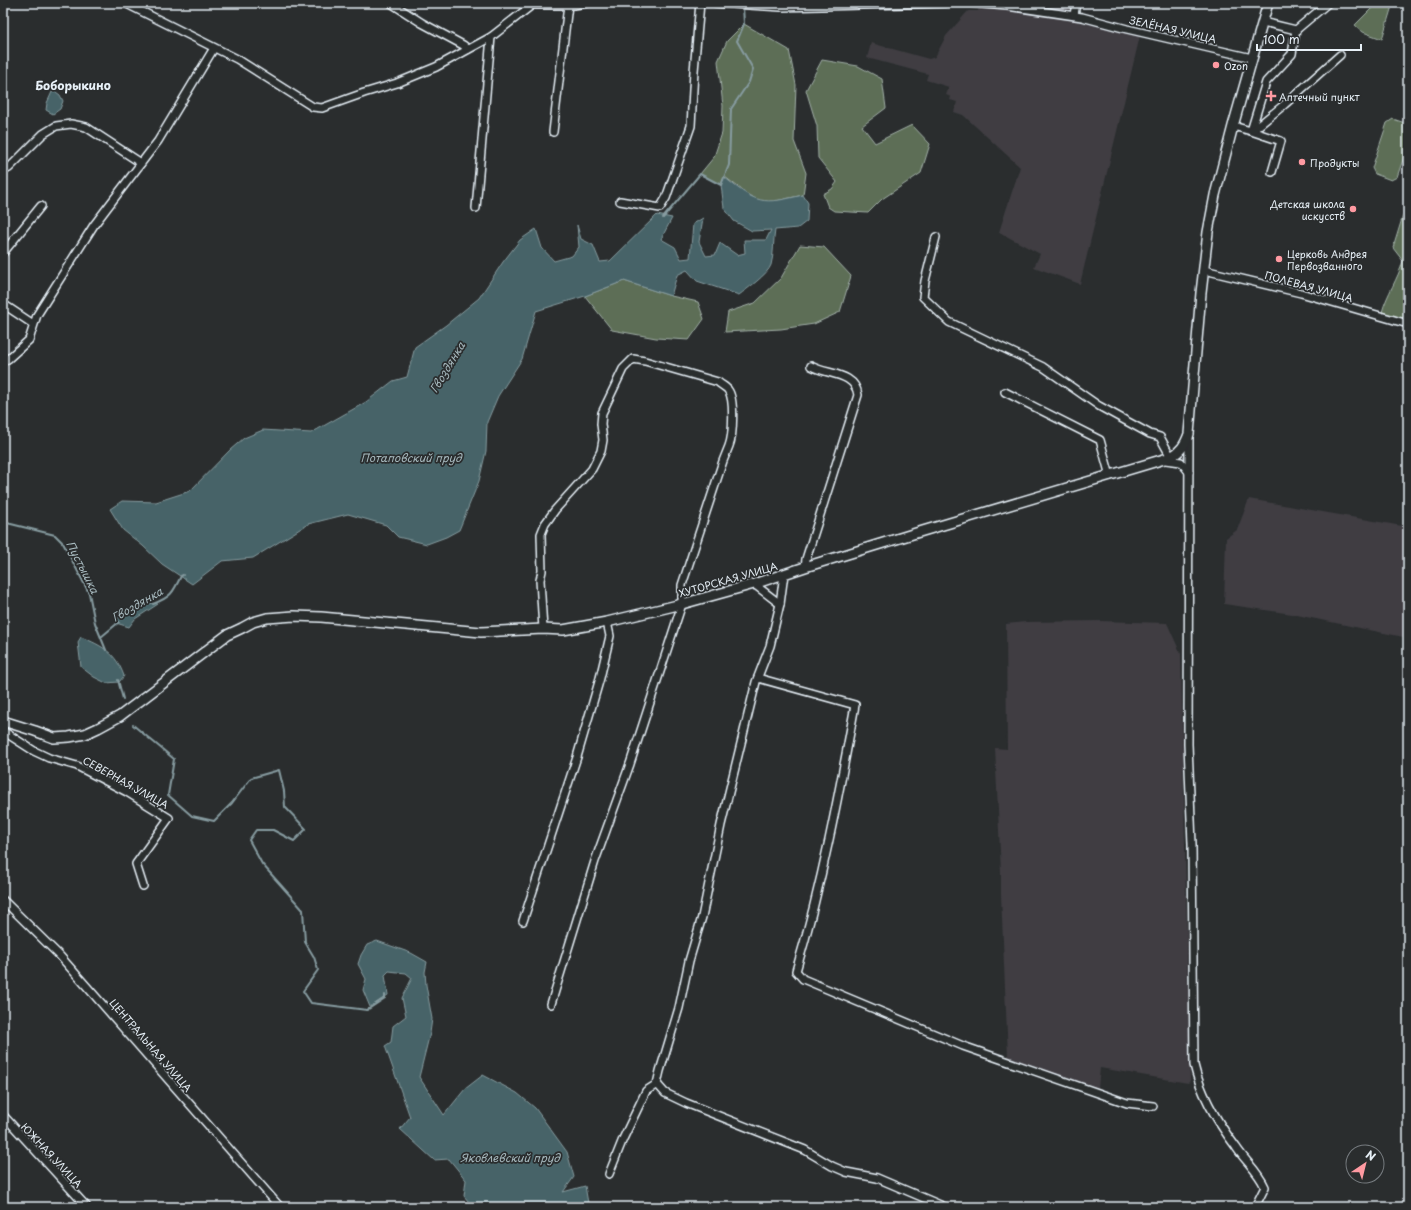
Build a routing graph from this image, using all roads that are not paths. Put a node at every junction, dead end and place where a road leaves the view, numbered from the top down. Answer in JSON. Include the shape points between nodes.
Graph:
{"nodes":[{"id":1,"x":125,"y":3,"type":"edge"},
{"id":2,"x":391,"y":3,"type":"edge"},
{"id":3,"x":586,"y":3,"type":"edge"},
{"id":4,"x":700,"y":3,"type":"edge"},
{"id":5,"x":716,"y":3,"type":"edge"},
{"id":6,"x":944,"y":3,"type":"edge"},
{"id":7,"x":970,"y":3,"type":"edge"},
{"id":8,"x":1076,"y":3,"type":"edge"},
{"id":9,"x":1268,"y":3,"type":"edge"},
{"id":10,"x":1328,"y":3,"type":"edge"},
{"id":11,"x":530,"y":4,"type":"edge"},
{"id":12,"x":572,"y":5,"type":"edge"},
{"id":13,"x":1074,"y":15,"type":"junction"},
{"id":14,"x":1263,"y":22,"type":"junction"},
{"id":15,"x":1296,"y":30,"type":"junction"},
{"id":16,"x":491,"y":37,"type":"junction"},
{"id":17,"x":214,"y":48,"type":"junction"},
{"id":18,"x":468,"y":49,"type":"junction"},
{"id":19,"x":1340,"y":55,"type":"dead end"},
{"id":20,"x":1252,"y":58,"type":"junction"},
{"id":21,"x":1233,"y":126,"type":"junction"},
{"id":22,"x":1252,"y":131,"type":"junction"},
{"id":23,"x":553,"y":132,"type":"dead end"},
{"id":24,"x":141,"y":163,"type":"junction"},
{"id":25,"x":3,"y":171,"type":"edge"},
{"id":26,"x":1272,"y":172,"type":"dead end"},
{"id":27,"x":620,"y":201,"type":"dead end"},
{"id":28,"x":41,"y":206,"type":"dead end"},
{"id":29,"x":476,"y":208,"type":"dead end"},
{"id":30,"x":936,"y":237,"type":"dead end"},
{"id":31,"x":3,"y":253,"type":"edge"},
{"id":32,"x":1204,"y":270,"type":"junction"},
{"id":33,"x":3,"y":304,"type":"edge"},
{"id":34,"x":34,"y":324,"type":"junction"},
{"id":35,"x":1408,"y":324,"type":"edge"},
{"id":36,"x":3,"y":362,"type":"edge"},
{"id":37,"x":811,"y":366,"type":"dead end"},
{"id":38,"x":1005,"y":392,"type":"dead end"},
{"id":39,"x":1189,"y":434,"type":"junction"},
{"id":40,"x":1168,"y":459,"type":"junction"},
{"id":41,"x":1189,"y":472,"type":"junction"},
{"id":42,"x":1110,"y":476,"type":"junction"},
{"id":43,"x":805,"y":567,"type":"junction"},
{"id":44,"x":784,"y":574,"type":"junction"},
{"id":45,"x":754,"y":584,"type":"junction"},
{"id":46,"x":682,"y":604,"type":"junction"},
{"id":47,"x":780,"y":604,"type":"junction"},
{"id":48,"x":607,"y":622,"type":"junction"},
{"id":49,"x":543,"y":629,"type":"junction"},
{"id":50,"x":758,"y":678,"type":"junction"},
{"id":51,"x":3,"y":721,"type":"edge"},
{"id":52,"x":3,"y":730,"type":"edge"},
{"id":53,"x":143,"y":886,"type":"dead end"},
{"id":54,"x":3,"y":900,"type":"edge"},
{"id":55,"x":523,"y":921,"type":"dead end"},
{"id":56,"x":551,"y":1004,"type":"dead end"},
{"id":57,"x":657,"y":1084,"type":"junction"},
{"id":58,"x":1153,"y":1106,"type":"dead end"},
{"id":59,"x":3,"y":1116,"type":"edge"},
{"id":60,"x":609,"y":1174,"type":"dead end"},
{"id":61,"x":87,"y":1207,"type":"edge"},
{"id":62,"x":280,"y":1207,"type":"edge"},
{"id":63,"x":945,"y":1207,"type":"edge"},
{"id":64,"x":1256,"y":1207,"type":"edge"}],
"edges":[{"from":1,"to":17,"type":"street"},
{"from":2,"to":18,"type":"street"},
{"from":3,"to":12,"type":"street"},
{"from":4,"to":27,"type":"street","via":[[691,126],[666,198],[660,208]]},
{"from":5,"to":6,"type":"street","via":[[808,7]]},
{"from":7,"to":13,"type":"street","name":"ЗЕЛЁНАЯ УЛИЦА"},
{"from":8,"to":13,"type":"street"},
{"from":9,"to":14,"type":"main road"},
{"from":10,"to":15,"type":"street"},
{"from":11,"to":12,"type":"street"},
{"from":11,"to":16,"type":"street"},
{"from":12,"to":23,"type":"street"},
{"from":13,"to":20,"type":"street","name":"ЗЕЛЁНАЯ УЛИЦА"},
{"from":14,"to":15,"type":"street"},
{"from":14,"to":20,"type":"main road"},
{"from":15,"to":22,"type":"street","via":[[1292,54],[1266,82]]},
{"from":16,"to":18,"type":"street"},
{"from":16,"to":29,"type":"street"},
{"from":17,"to":18,"type":"street","via":[[237,59],[313,107],[322,108],[397,83],[436,67]]},
{"from":17,"to":24,"type":"street","via":[[158,141]]},
{"from":19,"to":22,"type":"street"},
{"from":20,"to":21,"type":"main road"},
{"from":21,"to":22,"type":"street"},
{"from":21,"to":32,"type":"main road","via":[[1215,195]]},
{"from":22,"to":26,"type":"street","via":[[1281,141]]},
{"from":24,"to":25,"type":"street","via":[[86,127],[71,124],[56,126],[43,134]]},
{"from":24,"to":34,"type":"street","via":[[94,225],[37,315]]},
{"from":28,"to":31,"type":"street"},
{"from":30,"to":40,"type":"street","via":[[923,297],[949,322],[1043,367],[1099,406],[1160,438]]},
{"from":32,"to":35,"type":"street","name":"ПОЛЕВАЯ УЛИЦА"},
{"from":32,"to":39,"type":"main road"},
{"from":33,"to":34,"type":"street"},
{"from":34,"to":36,"type":"street","via":[[30,340]]},
{"from":37,"to":43,"type":"street","via":[[819,371],[843,376],[857,389],[858,395]]},
{"from":38,"to":42,"type":"street","via":[[1100,440]]},
{"from":39,"to":40,"type":"main road","via":[[1184,446]]},
{"from":39,"to":41,"type":"street"},
{"from":40,"to":41,"type":"street","via":[[1181,462]]},
{"from":40,"to":42,"type":"main road","name":"ХУТОРСКАЯ УЛИЦА"},
{"from":41,"to":64,"type":"street","via":[[1188,744],[1192,844],[1194,1065],[1197,1080],[1220,1124],[1260,1176],[1265,1187]]},
{"from":42,"to":43,"type":"main road","name":"ХУТОРСКАЯ УЛИЦА"},
{"from":43,"to":44,"type":"main road","name":"ХУТОРСКАЯ УЛИЦА"},
{"from":44,"to":45,"type":"main road","name":"ХУТОРСКАЯ УЛИЦА"},
{"from":44,"to":47,"type":"street"},
{"from":45,"to":46,"type":"main road","name":"ХУТОРСКАЯ УЛИЦА"},
{"from":45,"to":47,"type":"street"},
{"from":46,"to":48,"type":"main road","name":"ХУТОРСКАЯ УЛИЦА"},
{"from":46,"to":49,"type":"street","via":[[682,585],[730,446],[731,397],[729,391],[718,382],[633,359],[623,369],[602,413],[601,451],[592,468],[555,510],[541,534]]},
{"from":46,"to":56,"type":"street","via":[[630,764],[595,861]]},
{"from":47,"to":50,"type":"street","via":[[770,646]]},
{"from":48,"to":49,"type":"main road","name":"ХУТОРСКАЯ УЛИЦА","via":[[563,630]]},
{"from":48,"to":55,"type":"street","via":[[610,636],[598,685]]},
{"from":49,"to":51,"type":"main road","name":"ХУТОРСКАЯ УЛИЦА","via":[[481,632],[321,617],[267,618],[228,635],[120,716],[85,734],[54,738]]},
{"from":50,"to":57,"type":"street","via":[[721,826],[702,917]]},
{"from":50,"to":58,"type":"street","via":[[855,704],[810,927],[796,971],[799,975],[803,979],[963,1046],[1127,1103]]},
{"from":52,"to":53,"type":"street","name":"СЕВЕРНАЯ УЛИЦА","via":[[34,751],[77,766],[127,792],[168,818],[136,864]]},
{"from":54,"to":62,"type":"street","name":"ЦЕНТРАЛЬНАЯ УЛИЦА","via":[[60,956]]},
{"from":57,"to":60,"type":"street","via":[[646,1091]]},
{"from":57,"to":63,"type":"street","via":[[665,1093],[686,1103],[805,1150],[846,1172],[877,1178]]},
{"from":59,"to":61,"type":"street","name":"ЮЖНАЯ УЛИЦА"}]}
